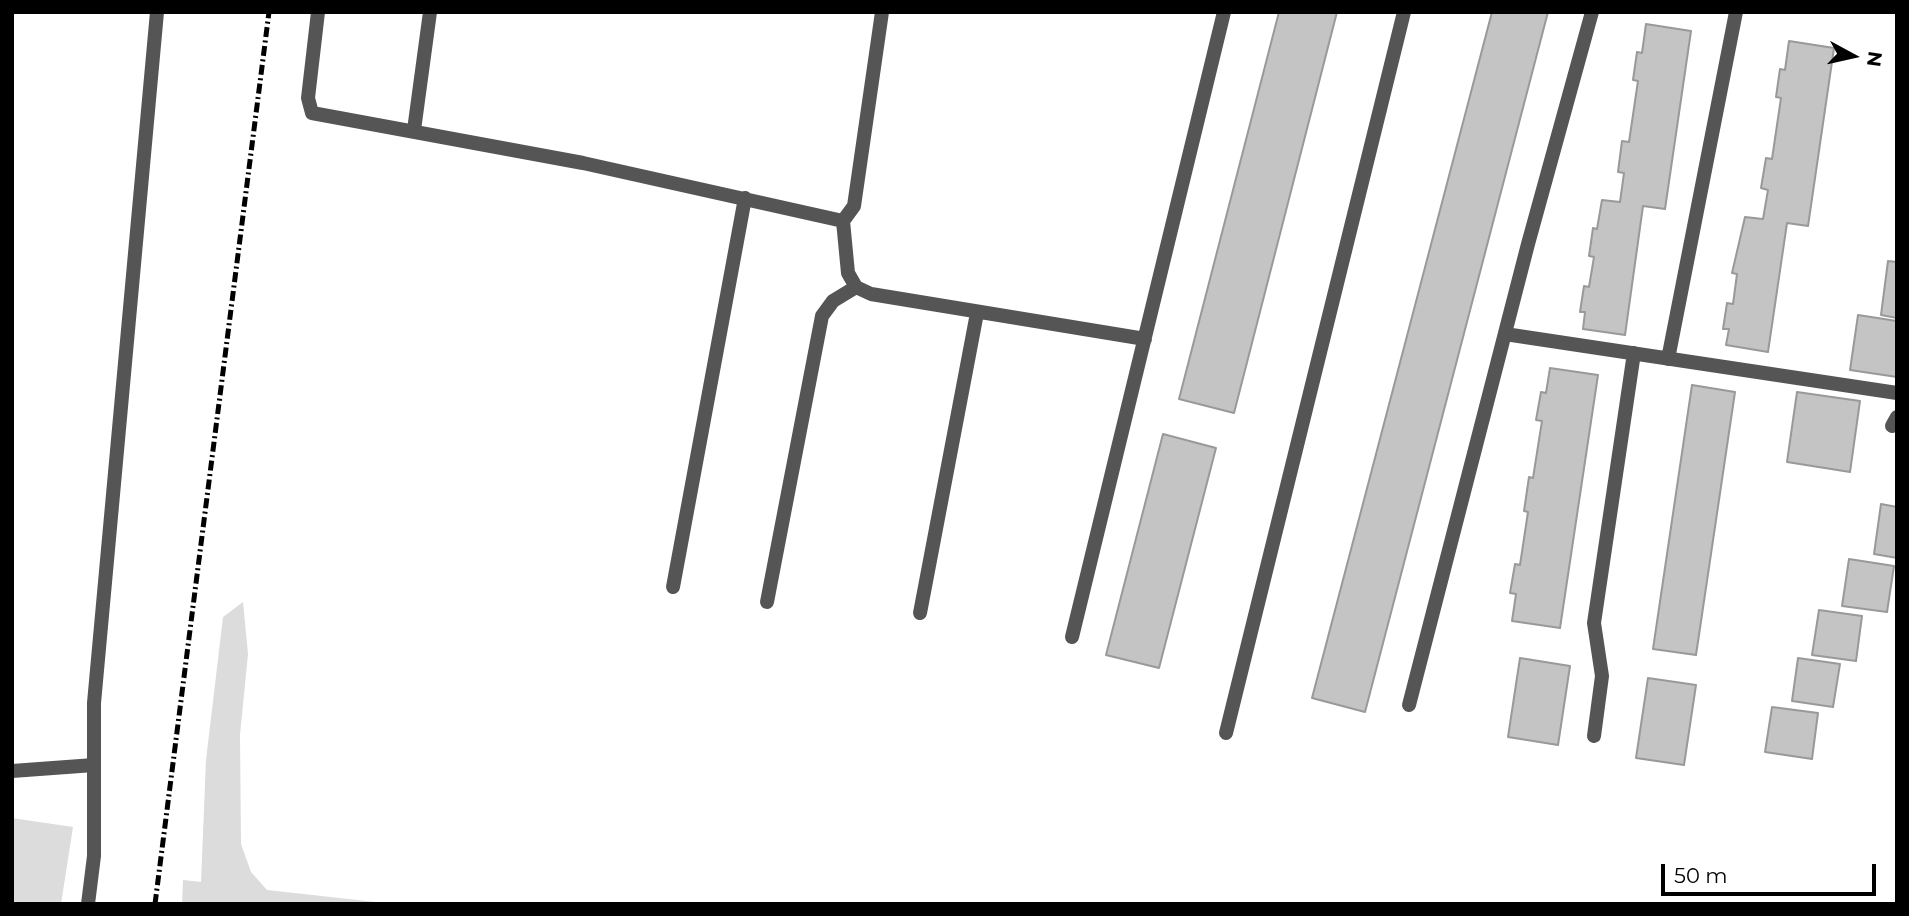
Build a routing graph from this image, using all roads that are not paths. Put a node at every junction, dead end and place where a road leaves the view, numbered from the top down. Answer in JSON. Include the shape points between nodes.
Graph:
{"nodes":[{"id":1,"x":157,"y":12,"type":"edge"},
{"id":2,"x":318,"y":12,"type":"edge"},
{"id":3,"x":430,"y":12,"type":"edge"},
{"id":4,"x":882,"y":12,"type":"edge"},
{"id":5,"x":1224,"y":12,"type":"edge"},
{"id":6,"x":1404,"y":12,"type":"edge"},
{"id":7,"x":1592,"y":12,"type":"edge"},
{"id":8,"x":1736,"y":12,"type":"edge"},
{"id":9,"x":414,"y":130,"type":"junction"},
{"id":10,"x":745,"y":198,"type":"junction"},
{"id":11,"x":843,"y":221,"type":"junction"},
{"id":12,"x":856,"y":287,"type":"junction"},
{"id":13,"x":977,"y":313,"type":"junction"},
{"id":14,"x":1505,"y":334,"type":"junction"},
{"id":15,"x":1145,"y":339,"type":"junction"},
{"id":16,"x":1634,"y":353,"type":"junction"},
{"id":17,"x":1668,"y":359,"type":"junction"},
{"id":18,"x":1897,"y":393,"type":"edge"},
{"id":19,"x":673,"y":587,"type":"dead end"},
{"id":20,"x":767,"y":602,"type":"dead end"},
{"id":21,"x":919,"y":613,"type":"dead end"},
{"id":22,"x":1072,"y":638,"type":"dead end"},
{"id":23,"x":1409,"y":705,"type":"dead end"},
{"id":24,"x":1226,"y":733,"type":"dead end"},
{"id":25,"x":1594,"y":736,"type":"dead end"},
{"id":26,"x":94,"y":765,"type":"junction"},
{"id":27,"x":12,"y":771,"type":"edge"},
{"id":28,"x":88,"y":904,"type":"edge"}],
"edges":[{"from":1,"to":26,"type":"street","via":[[94,703]]},
{"from":2,"to":9,"type":"street","via":[[308,98],[312,113]]},
{"from":3,"to":9,"type":"street"},
{"from":4,"to":11,"type":"street","via":[[854,206]]},
{"from":5,"to":15,"type":"street"},
{"from":6,"to":24,"type":"street"},
{"from":7,"to":14,"type":"street"},
{"from":8,"to":17,"type":"street"},
{"from":9,"to":10,"type":"street"},
{"from":10,"to":11,"type":"street"},
{"from":10,"to":19,"type":"street"},
{"from":11,"to":12,"type":"street","via":[[848,273]]},
{"from":12,"to":13,"type":"street"},
{"from":12,"to":20,"type":"street","via":[[833,300],[822,316]]},
{"from":13,"to":15,"type":"street"},
{"from":13,"to":21,"type":"street"},
{"from":14,"to":16,"type":"street"},
{"from":14,"to":23,"type":"street"},
{"from":15,"to":22,"type":"street"},
{"from":16,"to":17,"type":"street"},
{"from":16,"to":25,"type":"street","via":[[1594,623],[1602,676]]},
{"from":17,"to":18,"type":"street"},
{"from":26,"to":27,"type":"street"},
{"from":26,"to":28,"type":"street","via":[[94,856]]}]}
